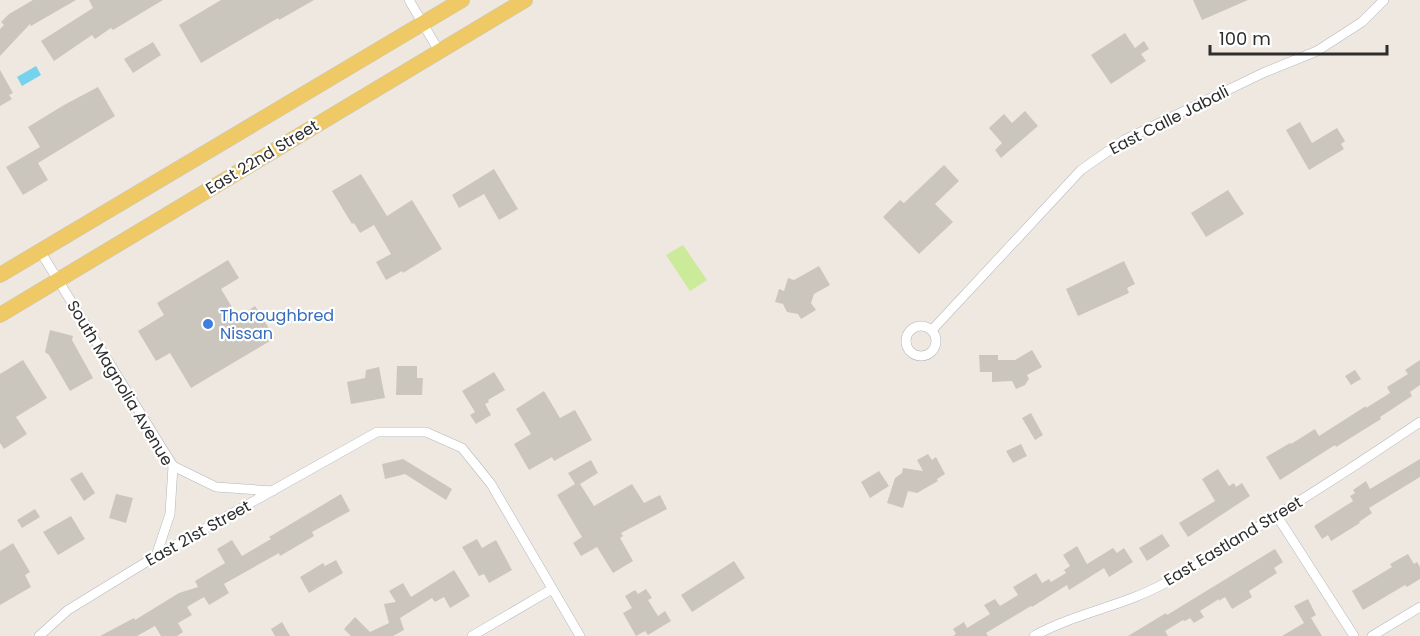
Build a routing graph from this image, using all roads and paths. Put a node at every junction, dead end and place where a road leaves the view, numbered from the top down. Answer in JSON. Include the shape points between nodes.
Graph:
{"nodes":[{"id":1,"x":409,"y":0,"type":"edge"},
{"id":2,"x":462,"y":0,"type":"edge"},
{"id":3,"x":525,"y":0,"type":"edge"},
{"id":4,"x":1384,"y":0,"type":"edge"},
{"id":5,"x":423,"y":24,"type":"junction"},
{"id":6,"x":439,"y":51,"type":"junction"},
{"id":7,"x":40,"y":251,"type":"junction"},
{"id":8,"x":0,"y":275,"type":"edge"},
{"id":9,"x":58,"y":280,"type":"junction"},
{"id":10,"x":0,"y":315,"type":"edge"},
{"id":11,"x":932,"y":330,"type":"dead end"},
{"id":12,"x":1420,"y":422,"type":"edge"},
{"id":13,"x":173,"y":466,"type":"junction"},
{"id":14,"x":273,"y":491,"type":"junction"},
{"id":15,"x":1277,"y":516,"type":"junction"},
{"id":16,"x":156,"y":556,"type":"junction"},
{"id":17,"x":552,"y":589,"type":"junction"},
{"id":18,"x":1420,"y":607,"type":"edge"},
{"id":19,"x":39,"y":636,"type":"edge"},
{"id":20,"x":472,"y":636,"type":"edge"},
{"id":21,"x":580,"y":636,"type":"edge"},
{"id":22,"x":1034,"y":636,"type":"edge"},
{"id":23,"x":1354,"y":636,"type":"edge"},
{"id":24,"x":1372,"y":636,"type":"edge"}],
"edges":[{"from":1,"to":5,"type":"street"},
{"from":2,"to":5,"type":"main road","name":"East 22nd Street"},
{"from":3,"to":6,"type":"main road","name":"East 22nd Street"},
{"from":4,"to":11,"type":"street","name":"East Calle Jabali","via":[[1362,22],[1317,51],[1131,137],[1081,170]]},
{"from":5,"to":6,"type":"street"},
{"from":5,"to":7,"type":"main road","name":"East 22nd Street"},
{"from":6,"to":9,"type":"main road","name":"East 22nd Street"},
{"from":7,"to":8,"type":"main road","name":"East 22nd Street"},
{"from":7,"to":9,"type":"street","name":"South Magnolia Avenue"},
{"from":9,"to":10,"type":"main road","name":"East 22nd Street"},
{"from":9,"to":13,"type":"street","name":"South Magnolia Avenue"},
{"from":12,"to":15,"type":"street","name":"East Eastland Street"},
{"from":13,"to":14,"type":"street","name":"East 21st Street","via":[[216,488]]},
{"from":13,"to":16,"type":"street","name":"South Magnolia Avenue","via":[[170,514]]},
{"from":14,"to":16,"type":"street","name":"East 21st Street"},
{"from":14,"to":17,"type":"street","via":[[377,432],[426,432],[462,447],[491,484]]},
{"from":15,"to":22,"type":"street","name":"East Eastland Street","via":[[1164,584]]},
{"from":15,"to":23,"type":"street"},
{"from":16,"to":19,"type":"street","name":"East 21st Street","via":[[68,610]]},
{"from":17,"to":20,"type":"street"},
{"from":17,"to":21,"type":"street"},
{"from":18,"to":24,"type":"street"}]}
